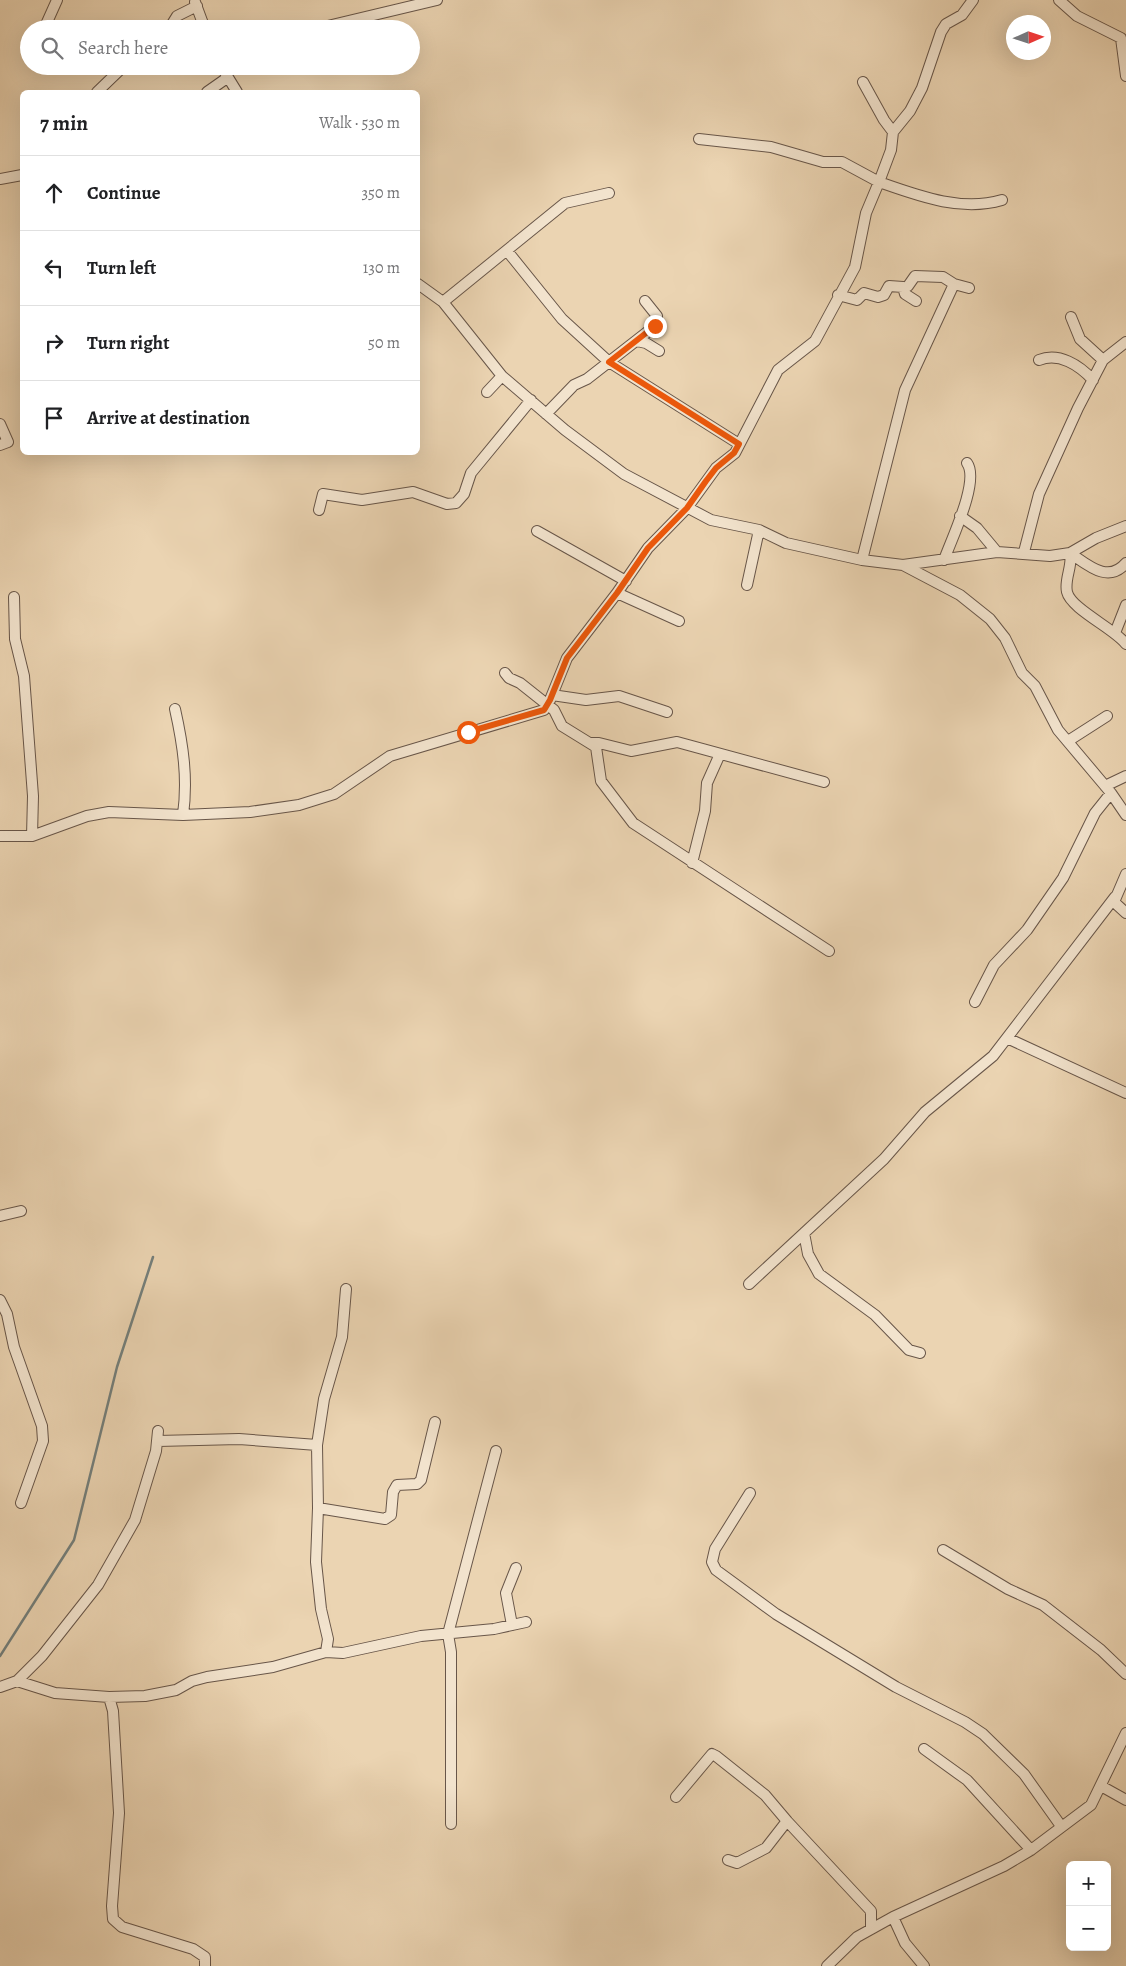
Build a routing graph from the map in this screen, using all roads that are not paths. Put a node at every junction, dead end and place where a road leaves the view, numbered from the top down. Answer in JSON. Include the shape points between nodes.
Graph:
{"nodes":[{"id":1,"x":57,"y":0,"type":"edge"},
{"id":2,"x":437,"y":0,"type":"edge"},
{"id":3,"x":973,"y":0,"type":"edge"},
{"id":4,"x":1059,"y":0,"type":"edge"},
{"id":5,"x":195,"y":3,"type":"edge"},
{"id":6,"x":48,"y":20,"type":"edge"},
{"id":7,"x":175,"y":20,"type":"edge"},
{"id":8,"x":202,"y":20,"type":"edge"},
{"id":9,"x":353,"y":20,"type":"edge"},
{"id":10,"x":115,"y":75,"type":"edge"},
{"id":11,"x":226,"y":75,"type":"edge"},
{"id":12,"x":1126,"y":76,"type":"edge"},
{"id":13,"x":227,"y":78,"type":"junction"},
{"id":14,"x":863,"y":82,"type":"dead end"},
{"id":15,"x":99,"y":90,"type":"edge"},
{"id":16,"x":210,"y":90,"type":"edge"},
{"id":17,"x":236,"y":90,"type":"edge"},
{"id":18,"x":893,"y":132,"type":"junction"},
{"id":19,"x":699,"y":139,"type":"dead end"},
{"id":20,"x":20,"y":175,"type":"edge"},
{"id":21,"x":0,"y":179,"type":"edge"},
{"id":22,"x":880,"y":182,"type":"junction"},
{"id":23,"x":609,"y":193,"type":"dead end"},
{"id":24,"x":1002,"y":200,"type":"dead end"},
{"id":25,"x":508,"y":252,"type":"junction"},
{"id":26,"x":954,"y":284,"type":"junction"},
{"id":27,"x":420,"y":285,"type":"edge"},
{"id":28,"x":904,"y":288,"type":"junction"},
{"id":29,"x":968,"y":288,"type":"dead end"},
{"id":30,"x":838,"y":295,"type":"junction"},
{"id":31,"x":916,"y":300,"type":"dead end"},
{"id":32,"x":645,"y":301,"type":"dead end"},
{"id":33,"x":444,"y":302,"type":"junction"},
{"id":34,"x":1071,"y":317,"type":"dead end"},
{"id":35,"x":637,"y":341,"type":"junction"},
{"id":36,"x":1126,"y":342,"type":"edge"},
{"id":37,"x":659,"y":351,"type":"dead end"},
{"id":38,"x":1039,"y":360,"type":"dead end"},
{"id":39,"x":1103,"y":360,"type":"junction"},
{"id":40,"x":609,"y":362,"type":"junction"},
{"id":41,"x":502,"y":376,"type":"junction"},
{"id":42,"x":1093,"y":380,"type":"junction"},
{"id":43,"x":487,"y":392,"type":"dead end"},
{"id":44,"x":531,"y":400,"type":"junction"},
{"id":45,"x":546,"y":414,"type":"junction"},
{"id":46,"x":0,"y":424,"type":"edge"},
{"id":47,"x":739,"y":444,"type":"junction"},
{"id":48,"x":0,"y":445,"type":"edge"},
{"id":49,"x":967,"y":464,"type":"dead end"},
{"id":50,"x":687,"y":508,"type":"junction"},
{"id":51,"x":319,"y":510,"type":"dead end"},
{"id":52,"x":960,"y":516,"type":"junction"},
{"id":53,"x":1124,"y":529,"type":"edge"},
{"id":54,"x":759,"y":530,"type":"junction"},
{"id":55,"x":537,"y":531,"type":"dead end"},
{"id":56,"x":997,"y":552,"type":"junction"},
{"id":57,"x":1024,"y":552,"type":"junction"},
{"id":58,"x":1070,"y":553,"type":"junction"},
{"id":59,"x":862,"y":560,"type":"junction"},
{"id":60,"x":944,"y":560,"type":"junction"},
{"id":61,"x":1126,"y":563,"type":"edge"},
{"id":62,"x":903,"y":565,"type":"junction"},
{"id":63,"x":626,"y":581,"type":"junction"},
{"id":64,"x":747,"y":585,"type":"dead end"},
{"id":65,"x":617,"y":593,"type":"junction"},
{"id":66,"x":14,"y":598,"type":"dead end"},
{"id":67,"x":1126,"y":605,"type":"edge"},
{"id":68,"x":679,"y":621,"type":"dead end"},
{"id":69,"x":1115,"y":633,"type":"junction"},
{"id":70,"x":1126,"y":644,"type":"edge"},
{"id":71,"x":505,"y":673,"type":"dead end"},
{"id":72,"x":552,"y":695,"type":"junction"},
{"id":73,"x":546,"y":705,"type":"junction"},
{"id":74,"x":175,"y":709,"type":"dead end"},
{"id":75,"x":667,"y":712,"type":"dead end"},
{"id":76,"x":1107,"y":716,"type":"dead end"},
{"id":77,"x":1068,"y":741,"type":"junction"},
{"id":78,"x":591,"y":743,"type":"junction"},
{"id":79,"x":720,"y":754,"type":"junction"},
{"id":80,"x":1126,"y":776,"type":"edge"},
{"id":81,"x":824,"y":782,"type":"dead end"},
{"id":82,"x":1108,"y":790,"type":"junction"},
{"id":83,"x":1126,"y":815,"type":"edge"},
{"id":84,"x":183,"y":816,"type":"junction"},
{"id":85,"x":0,"y":836,"type":"edge"},
{"id":86,"x":32,"y":836,"type":"junction"},
{"id":87,"x":692,"y":863,"type":"junction"},
{"id":88,"x":1126,"y":874,"type":"edge"},
{"id":89,"x":1115,"y":897,"type":"junction"},
{"id":90,"x":1126,"y":913,"type":"edge"},
{"id":91,"x":829,"y":951,"type":"dead end"},
{"id":92,"x":976,"y":1002,"type":"dead end"},
{"id":93,"x":1007,"y":1038,"type":"junction"},
{"id":94,"x":1126,"y":1093,"type":"edge"},
{"id":95,"x":21,"y":1211,"type":"dead end"},
{"id":96,"x":0,"y":1216,"type":"edge"},
{"id":97,"x":804,"y":1233,"type":"junction"},
{"id":98,"x":750,"y":1284,"type":"dead end"},
{"id":99,"x":346,"y":1289,"type":"dead end"},
{"id":100,"x":0,"y":1300,"type":"edge"},
{"id":101,"x":920,"y":1353,"type":"dead end"},
{"id":102,"x":435,"y":1422,"type":"dead end"},
{"id":103,"x":317,"y":1445,"type":"junction"},
{"id":104,"x":496,"y":1451,"type":"dead end"},
{"id":105,"x":750,"y":1493,"type":"dead end"},
{"id":106,"x":21,"y":1503,"type":"dead end"},
{"id":107,"x":318,"y":1508,"type":"junction"},
{"id":108,"x":943,"y":1550,"type":"dead end"},
{"id":109,"x":516,"y":1568,"type":"dead end"},
{"id":110,"x":526,"y":1622,"type":"dead end"},
{"id":111,"x":512,"y":1625,"type":"junction"},
{"id":112,"x":448,"y":1634,"type":"junction"},
{"id":113,"x":326,"y":1652,"type":"junction"},
{"id":114,"x":1126,"y":1674,"type":"edge"},
{"id":115,"x":17,"y":1681,"type":"junction"},
{"id":116,"x":0,"y":1687,"type":"edge"},
{"id":117,"x":108,"y":1697,"type":"junction"},
{"id":118,"x":1126,"y":1733,"type":"edge"},
{"id":119,"x":924,"y":1749,"type":"dead end"},
{"id":120,"x":1101,"y":1786,"type":"junction"},
{"id":121,"x":676,"y":1797,"type":"dead end"},
{"id":122,"x":1126,"y":1800,"type":"edge"},
{"id":123,"x":787,"y":1822,"type":"junction"},
{"id":124,"x":451,"y":1824,"type":"dead end"},
{"id":125,"x":1061,"y":1826,"type":"junction"},
{"id":126,"x":1032,"y":1850,"type":"junction"},
{"id":127,"x":728,"y":1860,"type":"dead end"},
{"id":128,"x":893,"y":1917,"type":"junction"},
{"id":129,"x":871,"y":1929,"type":"junction"},
{"id":130,"x":205,"y":1966,"type":"edge"},
{"id":131,"x":827,"y":1966,"type":"edge"},
{"id":132,"x":924,"y":1966,"type":"edge"}],
"edges":[{"from":1,"to":6,"type":"street"},
{"from":2,"to":9,"type":"street"},
{"from":3,"to":18,"type":"street","via":[[962,15],[946,24],[922,88],[910,111]]},
{"from":4,"to":12,"type":"street","via":[[1077,16],[1121,38]]},
{"from":5,"to":7,"type":"street"},
{"from":5,"to":8,"type":"street"},
{"from":10,"to":15,"type":"street"},
{"from":11,"to":13,"type":"street"},
{"from":13,"to":16,"type":"street"},
{"from":13,"to":17,"type":"street"},
{"from":14,"to":18,"type":"street"},
{"from":18,"to":22,"type":"street","via":[[891,150]]},
{"from":19,"to":22,"type":"street","via":[[771,147],[823,162],[842,162]]},
{"from":20,"to":21,"type":"street"},
{"from":22,"to":24,"type":"street","via":[[924,198],[955,204],[980,206]]},
{"from":22,"to":30,"type":"street","via":[[866,213],[854,267]]},
{"from":23,"to":25,"type":"street","via":[[565,203]]},
{"from":25,"to":33,"type":"street"},
{"from":25,"to":40,"type":"street","via":[[562,319]]},
{"from":26,"to":28,"type":"street","via":[[943,277],[915,276]]},
{"from":26,"to":29,"type":"street"},
{"from":26,"to":59,"type":"street","via":[[904,390]]},
{"from":27,"to":33,"type":"street"},
{"from":28,"to":30,"type":"street","via":[[889,286],[878,298],[864,293],[858,300]]},
{"from":28,"to":31,"type":"street","via":[[905,294]]},
{"from":30,"to":47,"type":"street","via":[[814,341],[778,370]]},
{"from":32,"to":35,"type":"street","via":[[656,316],[655,326]]},
{"from":33,"to":41,"type":"street"},
{"from":34,"to":39,"type":"street","via":[[1080,339]]},
{"from":35,"to":37,"type":"street"},
{"from":35,"to":40,"type":"street"},
{"from":36,"to":39,"type":"street"},
{"from":38,"to":42,"type":"street","via":[[1049,356],[1064,359],[1085,371]]},
{"from":39,"to":42,"type":"street"},
{"from":40,"to":45,"type":"street","via":[[574,385]]},
{"from":40,"to":47,"type":"street"},
{"from":41,"to":43,"type":"street"},
{"from":41,"to":44,"type":"street"},
{"from":42,"to":57,"type":"street","via":[[1039,494]]},
{"from":44,"to":45,"type":"street"},
{"from":44,"to":51,"type":"street","via":[[470,473],[464,494],[456,503],[447,504],[413,492],[362,500],[323,494]]},
{"from":45,"to":50,"type":"street","via":[[624,474]]},
{"from":46,"to":48,"type":"street","via":[[8,442]]},
{"from":47,"to":50,"type":"street","via":[[734,453],[716,468]]},
{"from":49,"to":52,"type":"street","via":[[970,479]]},
{"from":50,"to":54,"type":"street","via":[[711,520]]},
{"from":50,"to":63,"type":"street","via":[[648,548]]},
{"from":52,"to":56,"type":"street","via":[[977,528]]},
{"from":52,"to":60,"type":"street"},
{"from":53,"to":58,"type":"street","via":[[1096,538]]},
{"from":54,"to":59,"type":"street","via":[[786,542]]},
{"from":54,"to":64,"type":"street"},
{"from":55,"to":63,"type":"street"},
{"from":56,"to":57,"type":"street"},
{"from":56,"to":60,"type":"street"},
{"from":57,"to":58,"type":"street","via":[[1050,556]]},
{"from":58,"to":61,"type":"street","via":[[1102,573],[1122,568]]},
{"from":58,"to":69,"type":"street","via":[[1072,562],[1066,585],[1070,598]]},
{"from":59,"to":62,"type":"street"},
{"from":60,"to":62,"type":"street"},
{"from":62,"to":77,"type":"street","via":[[960,595],[990,619],[1005,638],[1022,673],[1036,686],[1058,730]]},
{"from":63,"to":65,"type":"street"},
{"from":65,"to":68,"type":"street"},
{"from":65,"to":72,"type":"street","via":[[567,658]]},
{"from":66,"to":86,"type":"street","via":[[16,640],[24,676],[33,796]]},
{"from":67,"to":69,"type":"street"},
{"from":69,"to":70,"type":"street"},
{"from":71,"to":73,"type":"street"},
{"from":72,"to":73,"type":"street"},
{"from":72,"to":75,"type":"street","via":[[578,700],[619,696]]},
{"from":73,"to":78,"type":"street","via":[[554,710],[562,726]]},
{"from":73,"to":84,"type":"street","via":[[544,710],[532,715],[390,756],[326,797],[250,812]]},
{"from":74,"to":84,"type":"street","via":[[185,756]]},
{"from":76,"to":77,"type":"street"},
{"from":77,"to":82,"type":"street"},
{"from":78,"to":79,"type":"street","via":[[631,751],[677,742]]},
{"from":78,"to":87,"type":"street","via":[[596,747],[601,781],[633,823]]},
{"from":79,"to":81,"type":"street"},
{"from":79,"to":87,"type":"street","via":[[707,783],[706,811]]},
{"from":80,"to":82,"type":"street"},
{"from":82,"to":83,"type":"street"},
{"from":82,"to":92,"type":"street","via":[[1062,878],[1027,930],[994,965]]},
{"from":84,"to":86,"type":"street","via":[[109,812],[87,816]]},
{"from":85,"to":86,"type":"street"},
{"from":87,"to":91,"type":"street"},
{"from":88,"to":89,"type":"street"},
{"from":89,"to":90,"type":"street","via":[[1114,902]]},
{"from":89,"to":93,"type":"street"},
{"from":93,"to":94,"type":"street"},
{"from":93,"to":97,"type":"street","via":[[993,1056],[925,1112],[884,1160]]},
{"from":95,"to":96,"type":"street"},
{"from":97,"to":98,"type":"street"},
{"from":97,"to":101,"type":"street","via":[[808,1254],[818,1274],[875,1315],[910,1350]]},
{"from":99,"to":103,"type":"street","via":[[342,1337],[324,1399]]},
{"from":100,"to":106,"type":"street","via":[[42,1426],[43,1441]]},
{"from":102,"to":107,"type":"street","via":[[421,1480],[417,1484],[397,1485],[393,1492],[391,1515],[385,1519]]},
{"from":103,"to":107,"type":"street"},
{"from":103,"to":115,"type":"street","via":[[158,1436],[135,1520],[98,1585],[42,1656]]},
{"from":104,"to":112,"type":"street"},
{"from":105,"to":125,"type":"street","via":[[715,1549],[712,1562],[716,1570],[776,1614],[896,1687],[983,1734],[1024,1774]]},
{"from":107,"to":113,"type":"street","via":[[316,1562],[328,1639]]},
{"from":108,"to":114,"type":"street","via":[[1008,1589],[1043,1605]]},
{"from":109,"to":111,"type":"street","via":[[506,1593]]},
{"from":110,"to":111,"type":"street"},
{"from":111,"to":112,"type":"street"},
{"from":112,"to":113,"type":"street","via":[[375,1644],[343,1653]]},
{"from":112,"to":124,"type":"street","via":[[451,1652]]},
{"from":113,"to":117,"type":"street","via":[[273,1667],[207,1677],[157,1695]]},
{"from":115,"to":116,"type":"street"},
{"from":115,"to":117,"type":"street","via":[[55,1693]]},
{"from":117,"to":130,"type":"street","via":[[113,1711],[119,1813],[112,1906],[114,1919],[122,1927],[194,1949],[205,1957]]},
{"from":118,"to":120,"type":"street"},
{"from":119,"to":126,"type":"street","via":[[967,1780]]},
{"from":120,"to":122,"type":"street"},
{"from":120,"to":125,"type":"street","via":[[1091,1804]]},
{"from":121,"to":123,"type":"street","via":[[712,1754],[761,1791]]},
{"from":123,"to":127,"type":"street","via":[[766,1848],[738,1862]]},
{"from":123,"to":129,"type":"street","via":[[871,1911]]},
{"from":125,"to":126,"type":"street"},
{"from":126,"to":128,"type":"street","via":[[958,1889]]},
{"from":128,"to":129,"type":"street"},
{"from":128,"to":132,"type":"street","via":[[906,1943]]},
{"from":129,"to":131,"type":"street","via":[[857,1937]]}]}
